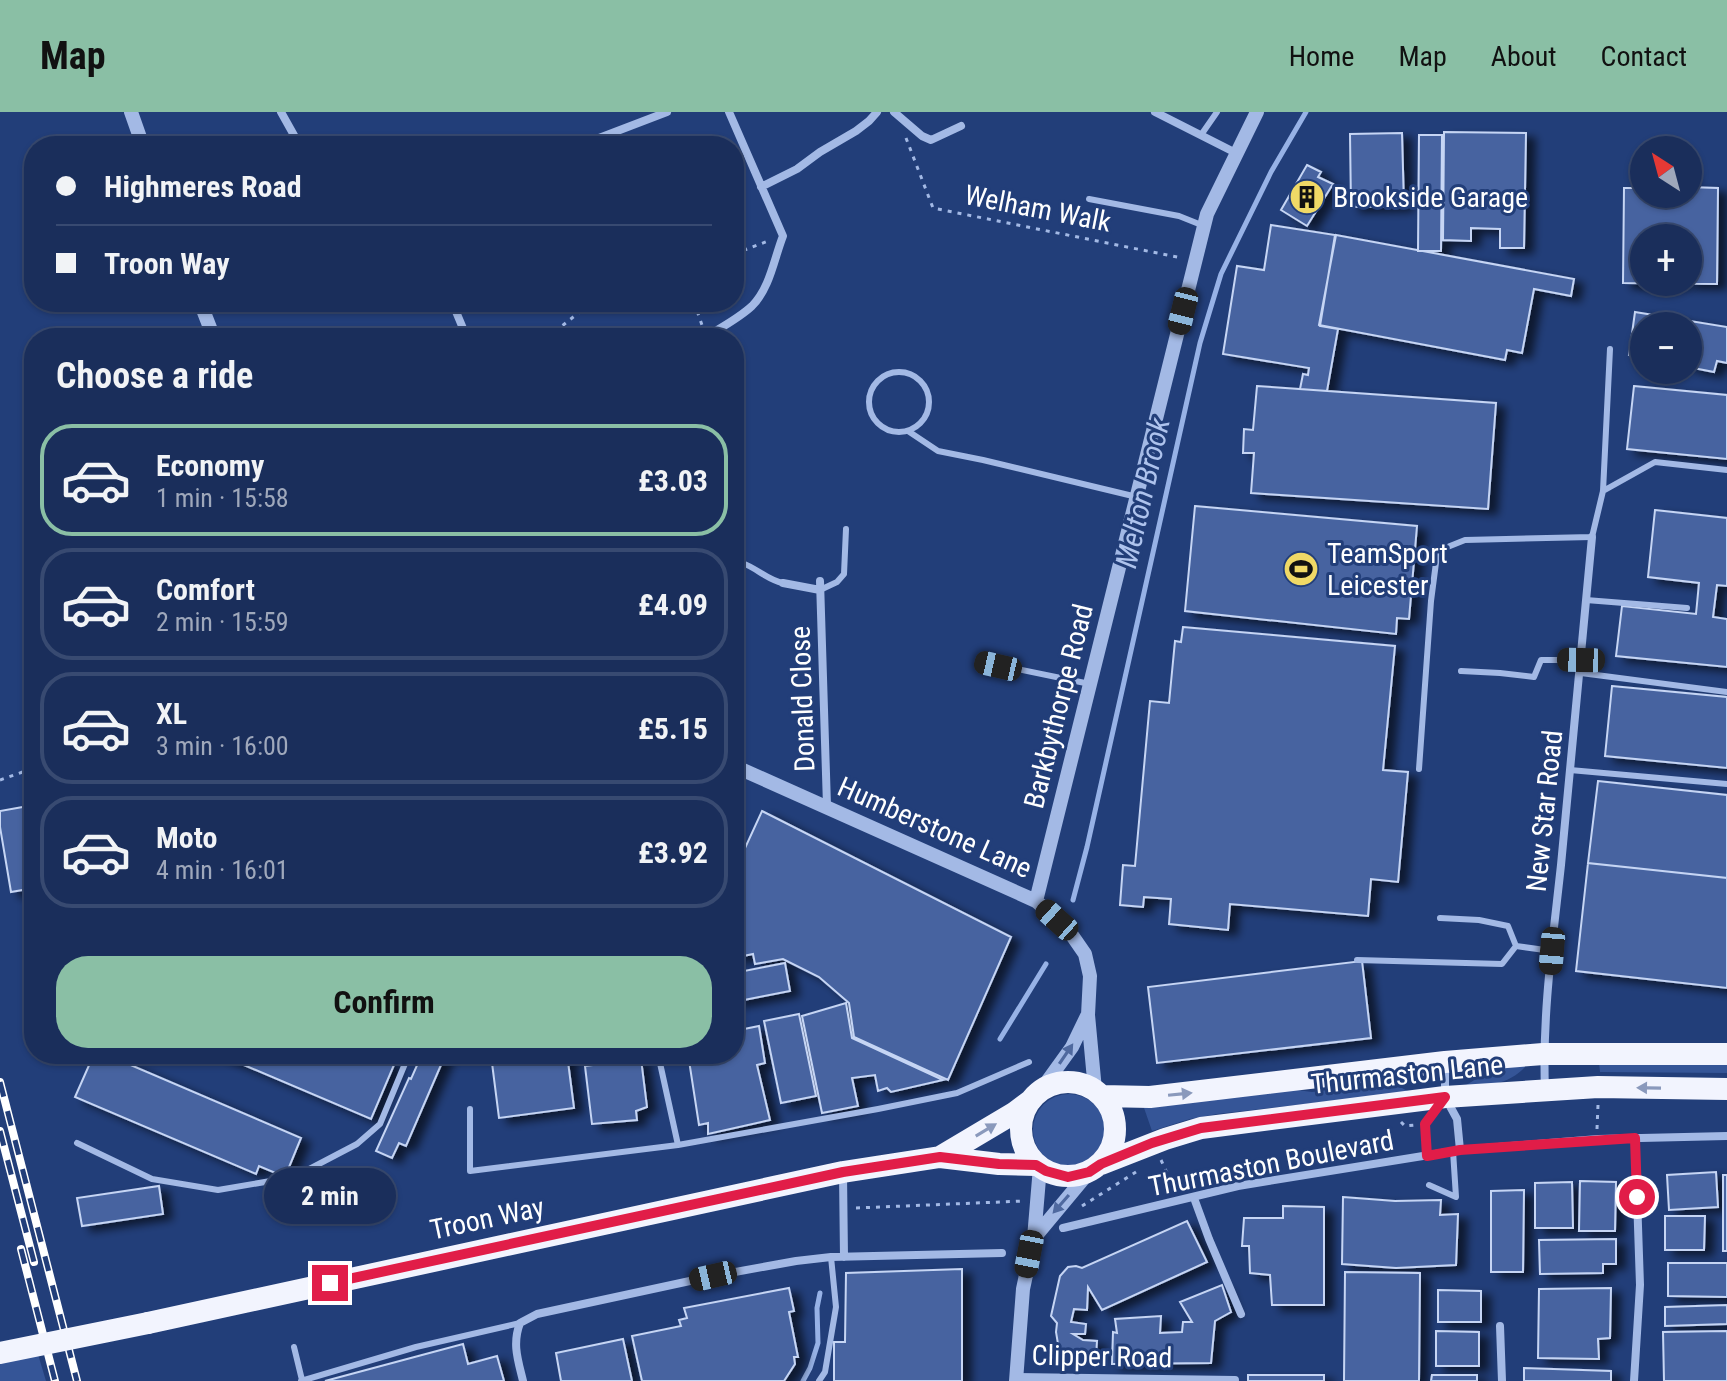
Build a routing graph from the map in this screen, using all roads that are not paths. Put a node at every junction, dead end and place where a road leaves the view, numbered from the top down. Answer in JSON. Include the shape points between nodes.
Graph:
{"nodes":[{"id":1,"x":131,"y":112,"type":"edge"},
{"id":2,"x":281,"y":112,"type":"edge"},
{"id":3,"x":667,"y":112,"type":"edge"},
{"id":4,"x":729,"y":112,"type":"edge"},
{"id":5,"x":877,"y":112,"type":"edge"},
{"id":6,"x":894,"y":112,"type":"edge"},
{"id":7,"x":1155,"y":112,"type":"edge"},
{"id":8,"x":1217,"y":112,"type":"edge"},
{"id":9,"x":1257,"y":112,"type":"edge"},
{"id":10,"x":961,"y":126,"type":"dead end"},
{"id":11,"x":1201,"y":135,"type":"junction"},
{"id":12,"x":139,"y":136,"type":"edge"},
{"id":13,"x":294,"y":136,"type":"edge"},
{"id":14,"x":606,"y":136,"type":"edge"},
{"id":15,"x":739,"y":136,"type":"edge"},
{"id":16,"x":744,"y":147,"type":"edge"},
{"id":17,"x":1236,"y":153,"type":"junction"},
{"id":18,"x":761,"y":187,"type":"junction"},
{"id":19,"x":1089,"y":199,"type":"dead end"},
{"id":20,"x":1204,"y":226,"type":"junction"},
{"id":21,"x":720,"y":328,"type":"edge"},
{"id":22,"x":1610,"y":349,"type":"dead end"},
{"id":23,"x":908,"y":431,"type":"junction"},
{"id":24,"x":1727,"y":470,"type":"edge"},
{"id":25,"x":1603,"y":491,"type":"junction"},
{"id":26,"x":1137,"y":497,"type":"junction"},
{"id":27,"x":846,"y":529,"type":"dead end"},
{"id":28,"x":1592,"y":537,"type":"junction"},
{"id":29,"x":744,"y":564,"type":"edge"},
{"id":30,"x":783,"y":583,"type":"joint"},
{"id":31,"x":820,"y":586,"type":"junction"},
{"id":32,"x":1586,"y":600,"type":"junction"},
{"id":33,"x":1687,"y":608,"type":"dead end"},
{"id":34,"x":1581,"y":660,"type":"junction"},
{"id":35,"x":978,"y":661,"type":"dead end"},
{"id":36,"x":1461,"y":671,"type":"dead end"},
{"id":37,"x":1581,"y":673,"type":"junction"},
{"id":38,"x":1090,"y":684,"type":"junction"},
{"id":39,"x":1727,"y":692,"type":"edge"},
{"id":40,"x":1419,"y":769,"type":"dead end"},
{"id":41,"x":744,"y":770,"type":"edge"},
{"id":42,"x":1570,"y":770,"type":"junction"},
{"id":43,"x":1727,"y":784,"type":"edge"},
{"id":44,"x":827,"y":806,"type":"junction"},
{"id":45,"x":1036,"y":901,"type":"junction"},
{"id":46,"x":1440,"y":918,"type":"dead end"},
{"id":47,"x":1516,"y":946,"type":"junction"},
{"id":48,"x":1552,"y":951,"type":"junction"},
{"id":49,"x":1357,"y":960,"type":"dead end"},
{"id":50,"x":1088,"y":1015,"type":"junction"},
{"id":51,"x":1543,"y":1054,"type":"junction"},
{"id":52,"x":1727,"y":1054,"type":"edge"},
{"id":53,"x":1029,"y":1062,"type":"dead end"},
{"id":54,"x":1445,"y":1062,"type":"junction"},
{"id":55,"x":405,"y":1064,"type":"edge"},
{"id":56,"x":660,"y":1064,"type":"edge"},
{"id":57,"x":1727,"y":1089,"type":"edge"},
{"id":58,"x":1545,"y":1090,"type":"junction"},
{"id":59,"x":1099,"y":1093,"type":"junction"},
{"id":60,"x":1036,"y":1096,"type":"junction"},
{"id":61,"x":1445,"y":1097,"type":"junction"},
{"id":62,"x":470,"y":1109,"type":"dead end"},
{"id":63,"x":1727,"y":1136,"type":"edge"},
{"id":64,"x":1635,"y":1138,"type":"junction"},
{"id":65,"x":77,"y":1143,"type":"dead end"},
{"id":66,"x":678,"y":1145,"type":"junction"},
{"id":67,"x":1456,"y":1151,"type":"junction"},
{"id":68,"x":1427,"y":1156,"type":"junction"},
{"id":69,"x":940,"y":1157,"type":"junction"},
{"id":70,"x":1038,"y":1166,"type":"junction"},
{"id":71,"x":1095,"y":1168,"type":"junction"},
{"id":72,"x":843,"y":1172,"type":"junction"},
{"id":73,"x":1429,"y":1185,"type":"dead end"},
{"id":74,"x":1194,"y":1198,"type":"junction"},
{"id":75,"x":1063,"y":1228,"type":"dead end"},
{"id":76,"x":1034,"y":1238,"type":"junction"},
{"id":77,"x":1002,"y":1253,"type":"dead end"},
{"id":78,"x":831,"y":1257,"type":"junction"},
{"id":79,"x":844,"y":1257,"type":"junction"},
{"id":80,"x":1241,"y":1314,"type":"dead end"},
{"id":81,"x":520,"y":1323,"type":"junction"},
{"id":82,"x":1500,"y":1326,"type":"dead end"},
{"id":83,"x":294,"y":1347,"type":"dead end"},
{"id":84,"x":0,"y":1353,"type":"edge"},
{"id":85,"x":1017,"y":1379,"type":"edge"},
{"id":86,"x":1235,"y":1380,"type":"edge"},
{"id":87,"x":301,"y":1381,"type":"edge"},
{"id":88,"x":523,"y":1381,"type":"edge"},
{"id":89,"x":819,"y":1381,"type":"edge"},
{"id":90,"x":1502,"y":1381,"type":"edge"},
{"id":91,"x":1634,"y":1381,"type":"edge"}],
"edges":[{"from":1,"to":12,"type":"street"},
{"from":2,"to":13,"type":"street"},
{"from":3,"to":14,"type":"street"},
{"from":4,"to":15,"type":"street"},
{"from":5,"to":18,"type":"street","via":[[856,131]]},
{"from":6,"to":10,"type":"street","via":[[931,140]]},
{"from":7,"to":11,"type":"street"},
{"from":8,"to":11,"type":"lane"},
{"from":9,"to":17,"type":"street","name":"Barkbythorpe Road"},
{"from":11,"to":17,"type":"street"},
{"from":16,"to":18,"type":"street"},
{"from":17,"to":20,"type":"street","name":"Barkbythorpe Road"},
{"from":18,"to":21,"type":"street","via":[[783,236],[755,304]]},
{"from":19,"to":20,"type":"lane","via":[[1179,216]]},
{"from":20,"to":26,"type":"street","name":"Barkbythorpe Road"},
{"from":22,"to":25,"type":"lane"},
{"from":23,"to":23,"type":"lane","via":[[889,431],[870,410],[871,391],[884,376],[913,375],[927,390],[925,419]]},
{"from":23,"to":26,"type":"lane","via":[[938,451]]},
{"from":24,"to":25,"type":"lane","via":[[1655,462]]},
{"from":25,"to":28,"type":"lane"},
{"from":26,"to":38,"type":"street","name":"Barkbythorpe Road"},
{"from":27,"to":31,"type":"lane","via":[[844,574],[837,582]]},
{"from":28,"to":32,"type":"street","name":"New Star Road"},
{"from":28,"to":40,"type":"lane","via":[[1465,540],[1437,555]]},
{"from":29,"to":30,"type":"lane"},
{"from":30,"to":31,"type":"street","name":"Donald Close"},
{"from":31,"to":44,"type":"street","name":"Donald Close"},
{"from":32,"to":33,"type":"lane"},
{"from":32,"to":34,"type":"street","name":"New Star Road"},
{"from":34,"to":36,"type":"lane","via":[[1541,660],[1534,677]]},
{"from":34,"to":37,"type":"street","name":"New Star Road"},
{"from":35,"to":38,"type":"lane"},
{"from":37,"to":39,"type":"lane"},
{"from":37,"to":42,"type":"street","name":"New Star Road"},
{"from":38,"to":45,"type":"street","name":"Barkbythorpe Road"},
{"from":41,"to":44,"type":"street","name":"Humberstone Lane"},
{"from":42,"to":43,"type":"lane"},
{"from":42,"to":48,"type":"street","name":"New Star Road"},
{"from":44,"to":45,"type":"street","name":"Humberstone Lane"},
{"from":45,"to":50,"type":"street","name":"Humberstone Lane","via":[[1067,928],[1085,954]]},
{"from":46,"to":47,"type":"lane","via":[[1508,926]]},
{"from":47,"to":48,"type":"lane"},
{"from":47,"to":49,"type":"lane","via":[[1502,964]]},
{"from":48,"to":51,"type":"street","name":"New Star Road"},
{"from":50,"to":59,"type":"street","name":"Humberstone Lane"},
{"from":60,"to":50,"type":"street","name":"Humberstone Lane","one_way":true},
{"from":51,"to":52,"type":"highway","name":"Thurmaston Lane"},
{"from":51,"to":54,"type":"highway","name":"Thurmaston Lane"},
{"from":51,"to":58,"type":"street","name":"New Star Road"},
{"from":53,"to":66,"type":"lane","via":[[957,1093]]},
{"from":59,"to":54,"type":"highway","name":"Thurmaston Lane","one_way":true,"via":[[1150,1097]]},
{"from":54,"to":61,"type":"street"},
{"from":55,"to":65,"type":"lane","via":[[380,1124],[357,1144],[294,1177],[218,1190],[152,1179]]},
{"from":56,"to":66,"type":"lane"},
{"from":57,"to":58,"type":"highway","name":"Thurmaston Lane","one_way":true},
{"from":58,"to":61,"type":"highway","name":"Thurmaston Lane"},
{"from":59,"to":60,"type":"highway","via":[[1068,1082]]},
{"from":59,"to":71,"type":"highway","via":[[1111,1108],[1115,1138]]},
{"from":69,"to":60,"type":"highway","name":"Troon Way","one_way":true},
{"from":60,"to":70,"type":"highway","via":[[1021,1127],[1027,1154]]},
{"from":61,"to":67,"type":"street","via":[[1457,1119]]},
{"from":61,"to":68,"type":"street","via":[[1425,1124]]},
{"from":61,"to":71,"type":"highway","name":"Thurmaston Lane","via":[[1201,1128]]},
{"from":62,"to":66,"type":"lane","via":[[470,1171]]},
{"from":63,"to":64,"type":"street","name":"Thurmaston Boulevard"},
{"from":64,"to":67,"type":"street","name":"Thurmaston Boulevard"},
{"from":64,"to":91,"type":"street","via":[[1640,1285]]},
{"from":67,"to":68,"type":"street","name":"Thurmaston Boulevard"},
{"from":67,"to":73,"type":"lane","via":[[1456,1197]]},
{"from":68,"to":74,"type":"street","name":"Thurmaston Boulevard","via":[[1238,1186]]},
{"from":69,"to":70,"type":"highway","name":"Troon Way"},
{"from":69,"to":72,"type":"highway","name":"Troon Way"},
{"from":70,"to":71,"type":"highway","via":[[1068,1177]]},
{"from":70,"to":76,"type":"street"},
{"from":71,"to":76,"type":"street","one_way":true},
{"from":72,"to":79,"type":"street"},
{"from":72,"to":84,"type":"highway","name":"Troon Way","bridge":true},
{"from":74,"to":75,"type":"street","name":"Thurmaston Boulevard"},
{"from":74,"to":80,"type":"street"},
{"from":76,"to":85,"type":"street","via":[[1023,1289]]},
{"from":77,"to":79,"type":"street"},
{"from":78,"to":79,"type":"street"},
{"from":78,"to":81,"type":"street","via":[[713,1276],[537,1314]]},
{"from":78,"to":89,"type":"lane","via":[[836,1307]]},
{"from":81,"to":87,"type":"lane"},
{"from":81,"to":88,"type":"street","via":[[515,1335]]},
{"from":82,"to":90,"type":"street"},
{"from":83,"to":87,"type":"lane"},
{"from":85,"to":86,"type":"street","name":"Clipper Road"}]}
